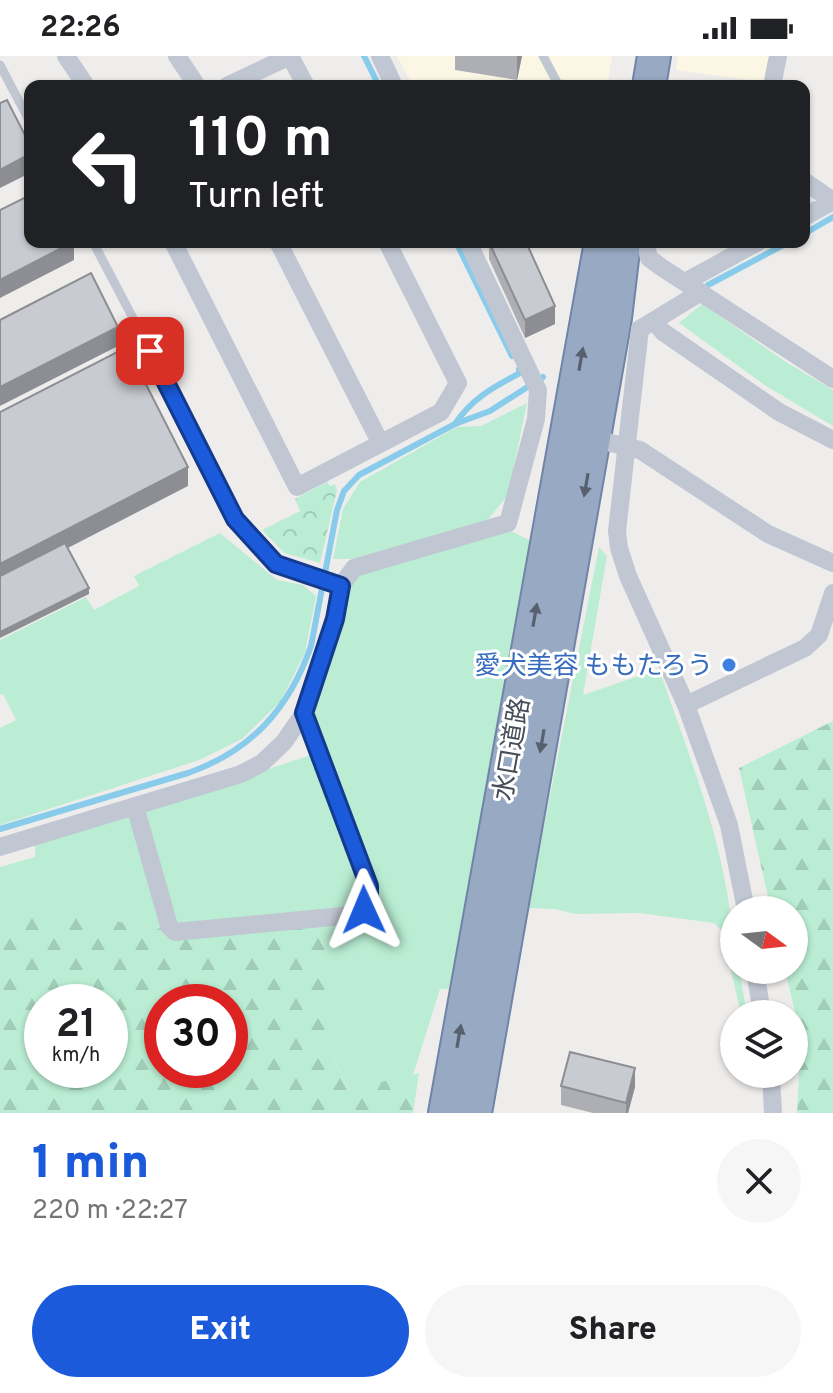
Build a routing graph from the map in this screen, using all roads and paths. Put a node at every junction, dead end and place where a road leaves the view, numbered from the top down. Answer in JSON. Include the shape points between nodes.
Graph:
{"nodes":[{"id":1,"x":66,"y":56,"type":"edge"},
{"id":2,"x":177,"y":56,"type":"edge"},
{"id":3,"x":380,"y":56,"type":"edge"},
{"id":4,"x":543,"y":56,"type":"edge"},
{"id":5,"x":632,"y":56,"type":"edge"},
{"id":6,"x":654,"y":56,"type":"edge"},
{"id":7,"x":778,"y":56,"type":"edge"},
{"id":8,"x":0,"y":65,"type":"edge"},
{"id":9,"x":82,"y":80,"type":"edge"},
{"id":10,"x":193,"y":80,"type":"edge"},
{"id":11,"x":240,"y":80,"type":"edge"},
{"id":12,"x":303,"y":80,"type":"edge"},
{"id":13,"x":391,"y":80,"type":"edge"},
{"id":14,"x":556,"y":80,"type":"edge"},
{"id":15,"x":628,"y":80,"type":"edge"},
{"id":16,"x":650,"y":80,"type":"edge"},
{"id":17,"x":773,"y":80,"type":"edge"},
{"id":18,"x":24,"y":111,"type":"edge"},
{"id":19,"x":810,"y":185,"type":"edge"},
{"id":20,"x":810,"y":214,"type":"edge"},
{"id":21,"x":96,"y":248,"type":"edge"},
{"id":22,"x":176,"y":248,"type":"edge"},
{"id":23,"x":281,"y":248,"type":"edge"},
{"id":24,"x":390,"y":248,"type":"edge"},
{"id":25,"x":471,"y":248,"type":"edge"},
{"id":26,"x":600,"y":248,"type":"edge"},
{"id":27,"x":623,"y":248,"type":"edge"},
{"id":28,"x":646,"y":248,"type":"edge"},
{"id":29,"x":749,"y":248,"type":"edge"},
{"id":30,"x":693,"y":287,"type":"junction"},
{"id":31,"x":655,"y":322,"type":"junction"},
{"id":32,"x":833,"y":379,"type":"edge"},
{"id":33,"x":833,"y":440,"type":"edge"},
{"id":34,"x":380,"y":442,"type":"junction"},
{"id":35,"x":607,"y":442,"type":"dead end"},
{"id":36,"x":626,"y":447,"type":"junction"},
{"id":37,"x":833,"y":563,"type":"edge"},
{"id":38,"x":336,"y":584,"type":"junction"},
{"id":39,"x":833,"y":593,"type":"edge"},
{"id":40,"x":686,"y":705,"type":"junction"},
{"id":41,"x":304,"y":713,"type":"junction"},
{"id":42,"x":135,"y":806,"type":"junction"},
{"id":43,"x":0,"y":847,"type":"edge"},
{"id":44,"x":743,"y":896,"type":"edge"},
{"id":45,"x":772,"y":1088,"type":"edge"},
{"id":46,"x":445,"y":1113,"type":"edge"},
{"id":47,"x":475,"y":1113,"type":"edge"},
{"id":48,"x":773,"y":1113,"type":"edge"}],
"edges":[{"from":1,"to":9,"type":"street"},
{"from":2,"to":10,"type":"street"},
{"from":3,"to":13,"type":"street"},
{"from":4,"to":14,"type":"lane"},
{"from":5,"to":15,"type":"highway"},
{"from":6,"to":16,"type":"highway"},
{"from":7,"to":17,"type":"street"},
{"from":8,"to":18,"type":"lane"},
{"from":11,"to":12,"type":"street","via":[[290,56]]},
{"from":19,"to":20,"type":"street","via":[[833,201]]},
{"from":21,"to":38,"type":"lane","via":[[235,519],[276,564]]},
{"from":22,"to":34,"type":"street","via":[[297,487]]},
{"from":23,"to":34,"type":"street"},
{"from":24,"to":34,"type":"street","via":[[458,383],[441,412]]},
{"from":25,"to":38,"type":"street","via":[[536,384],[542,432],[508,523],[363,563]]},
{"from":46,"to":26,"type":"highway","name":"水口道路","one_way":true},
{"from":27,"to":47,"type":"highway","name":"水口道路","one_way":true},
{"from":28,"to":30,"type":"street","via":[[649,258]]},
{"from":29,"to":30,"type":"street"},
{"from":30,"to":31,"type":"street"},
{"from":30,"to":32,"type":"street"},
{"from":31,"to":33,"type":"street","via":[[779,412]]},
{"from":31,"to":36,"type":"street","via":[[640,329]]},
{"from":35,"to":36,"type":"street"},
{"from":36,"to":37,"type":"street","via":[[640,450],[768,534]]},
{"from":36,"to":40,"type":"street","via":[[619,548]]},
{"from":38,"to":41,"type":"street","via":[[335,619]]},
{"from":39,"to":40,"type":"street","via":[[819,635],[805,648]]},
{"from":40,"to":44,"type":"street","via":[[729,825]]},
{"from":41,"to":42,"type":"street","via":[[262,763]]},
{"from":41,"to":42,"type":"street","via":[[369,886],[364,910],[175,932]]},
{"from":42,"to":43,"type":"street"},
{"from":45,"to":48,"type":"street"}]}
